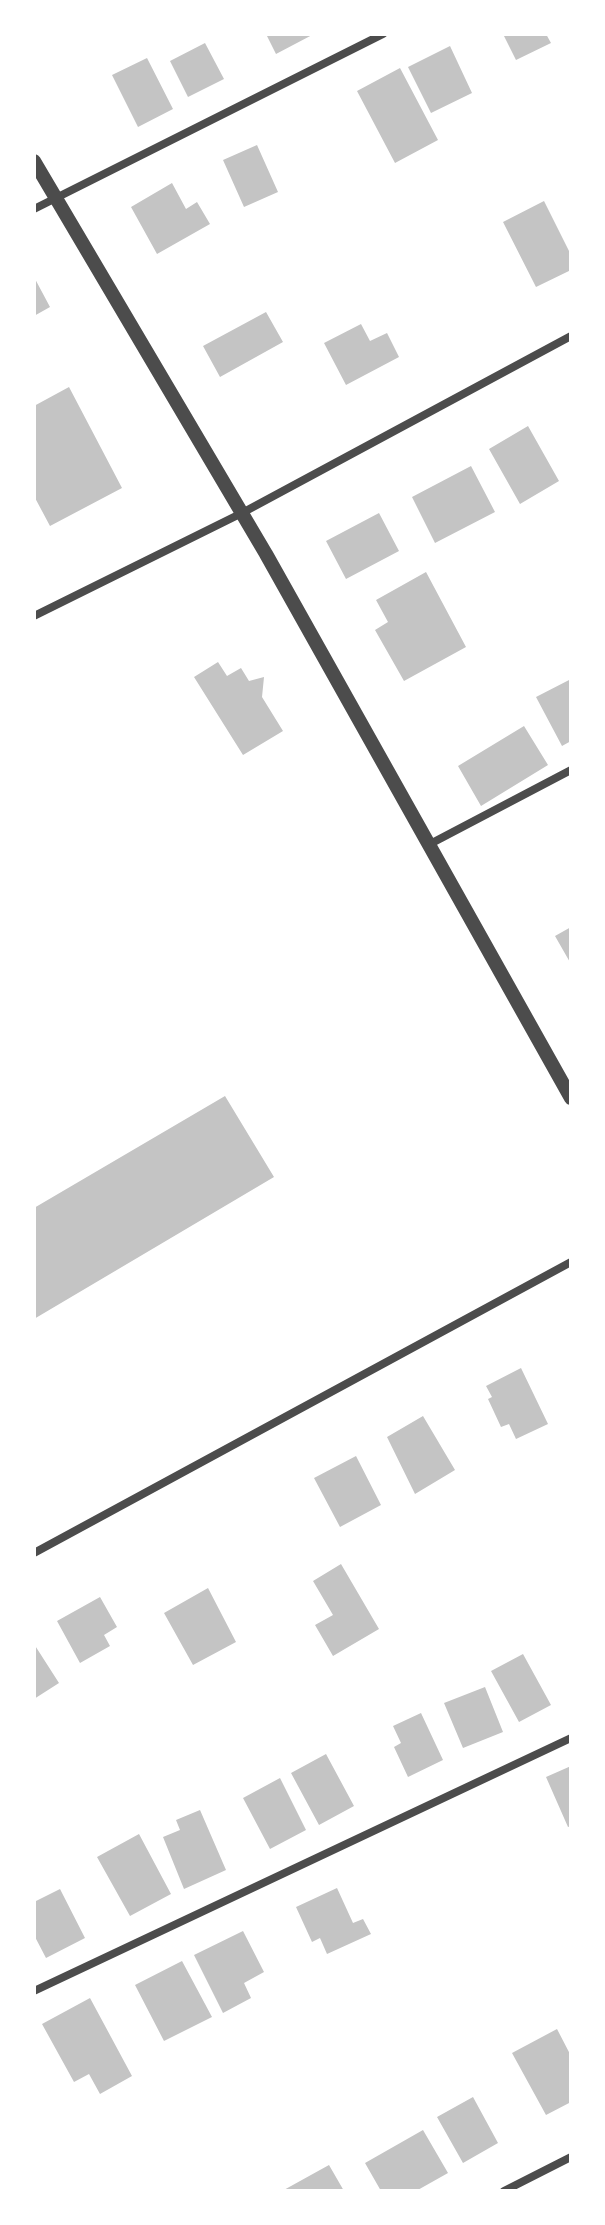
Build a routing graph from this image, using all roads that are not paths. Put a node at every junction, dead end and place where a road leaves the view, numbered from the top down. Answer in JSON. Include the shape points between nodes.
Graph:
{"nodes":[{"id":1,"x":383,"y":34,"type":"edge"},
{"id":2,"x":34,"y":161,"type":"edge"},
{"id":3,"x":55,"y":198,"type":"junction"},
{"id":4,"x":34,"y":209,"type":"edge"},
{"id":5,"x":571,"y":336,"type":"edge"},
{"id":6,"x":242,"y":513,"type":"junction"},
{"id":7,"x":34,"y":616,"type":"edge"},
{"id":8,"x":571,"y":770,"type":"edge"},
{"id":9,"x":430,"y":844,"type":"junction"},
{"id":10,"x":571,"y":1098,"type":"edge"},
{"id":11,"x":571,"y":1262,"type":"edge"},
{"id":12,"x":34,"y":1553,"type":"edge"},
{"id":13,"x":571,"y":1738,"type":"edge"},
{"id":14,"x":34,"y":1991,"type":"edge"},
{"id":15,"x":571,"y":2157,"type":"edge"},
{"id":16,"x":504,"y":2191,"type":"edge"}],
"edges":[{"from":1,"to":3,"type":"street"},
{"from":2,"to":3,"type":"street"},
{"from":3,"to":4,"type":"street"},
{"from":3,"to":6,"type":"street"},
{"from":5,"to":6,"type":"street"},
{"from":6,"to":7,"type":"street"},
{"from":6,"to":9,"type":"street"},
{"from":8,"to":9,"type":"street"},
{"from":9,"to":10,"type":"street"},
{"from":11,"to":12,"type":"street"},
{"from":13,"to":14,"type":"street"},
{"from":15,"to":16,"type":"street"}]}
